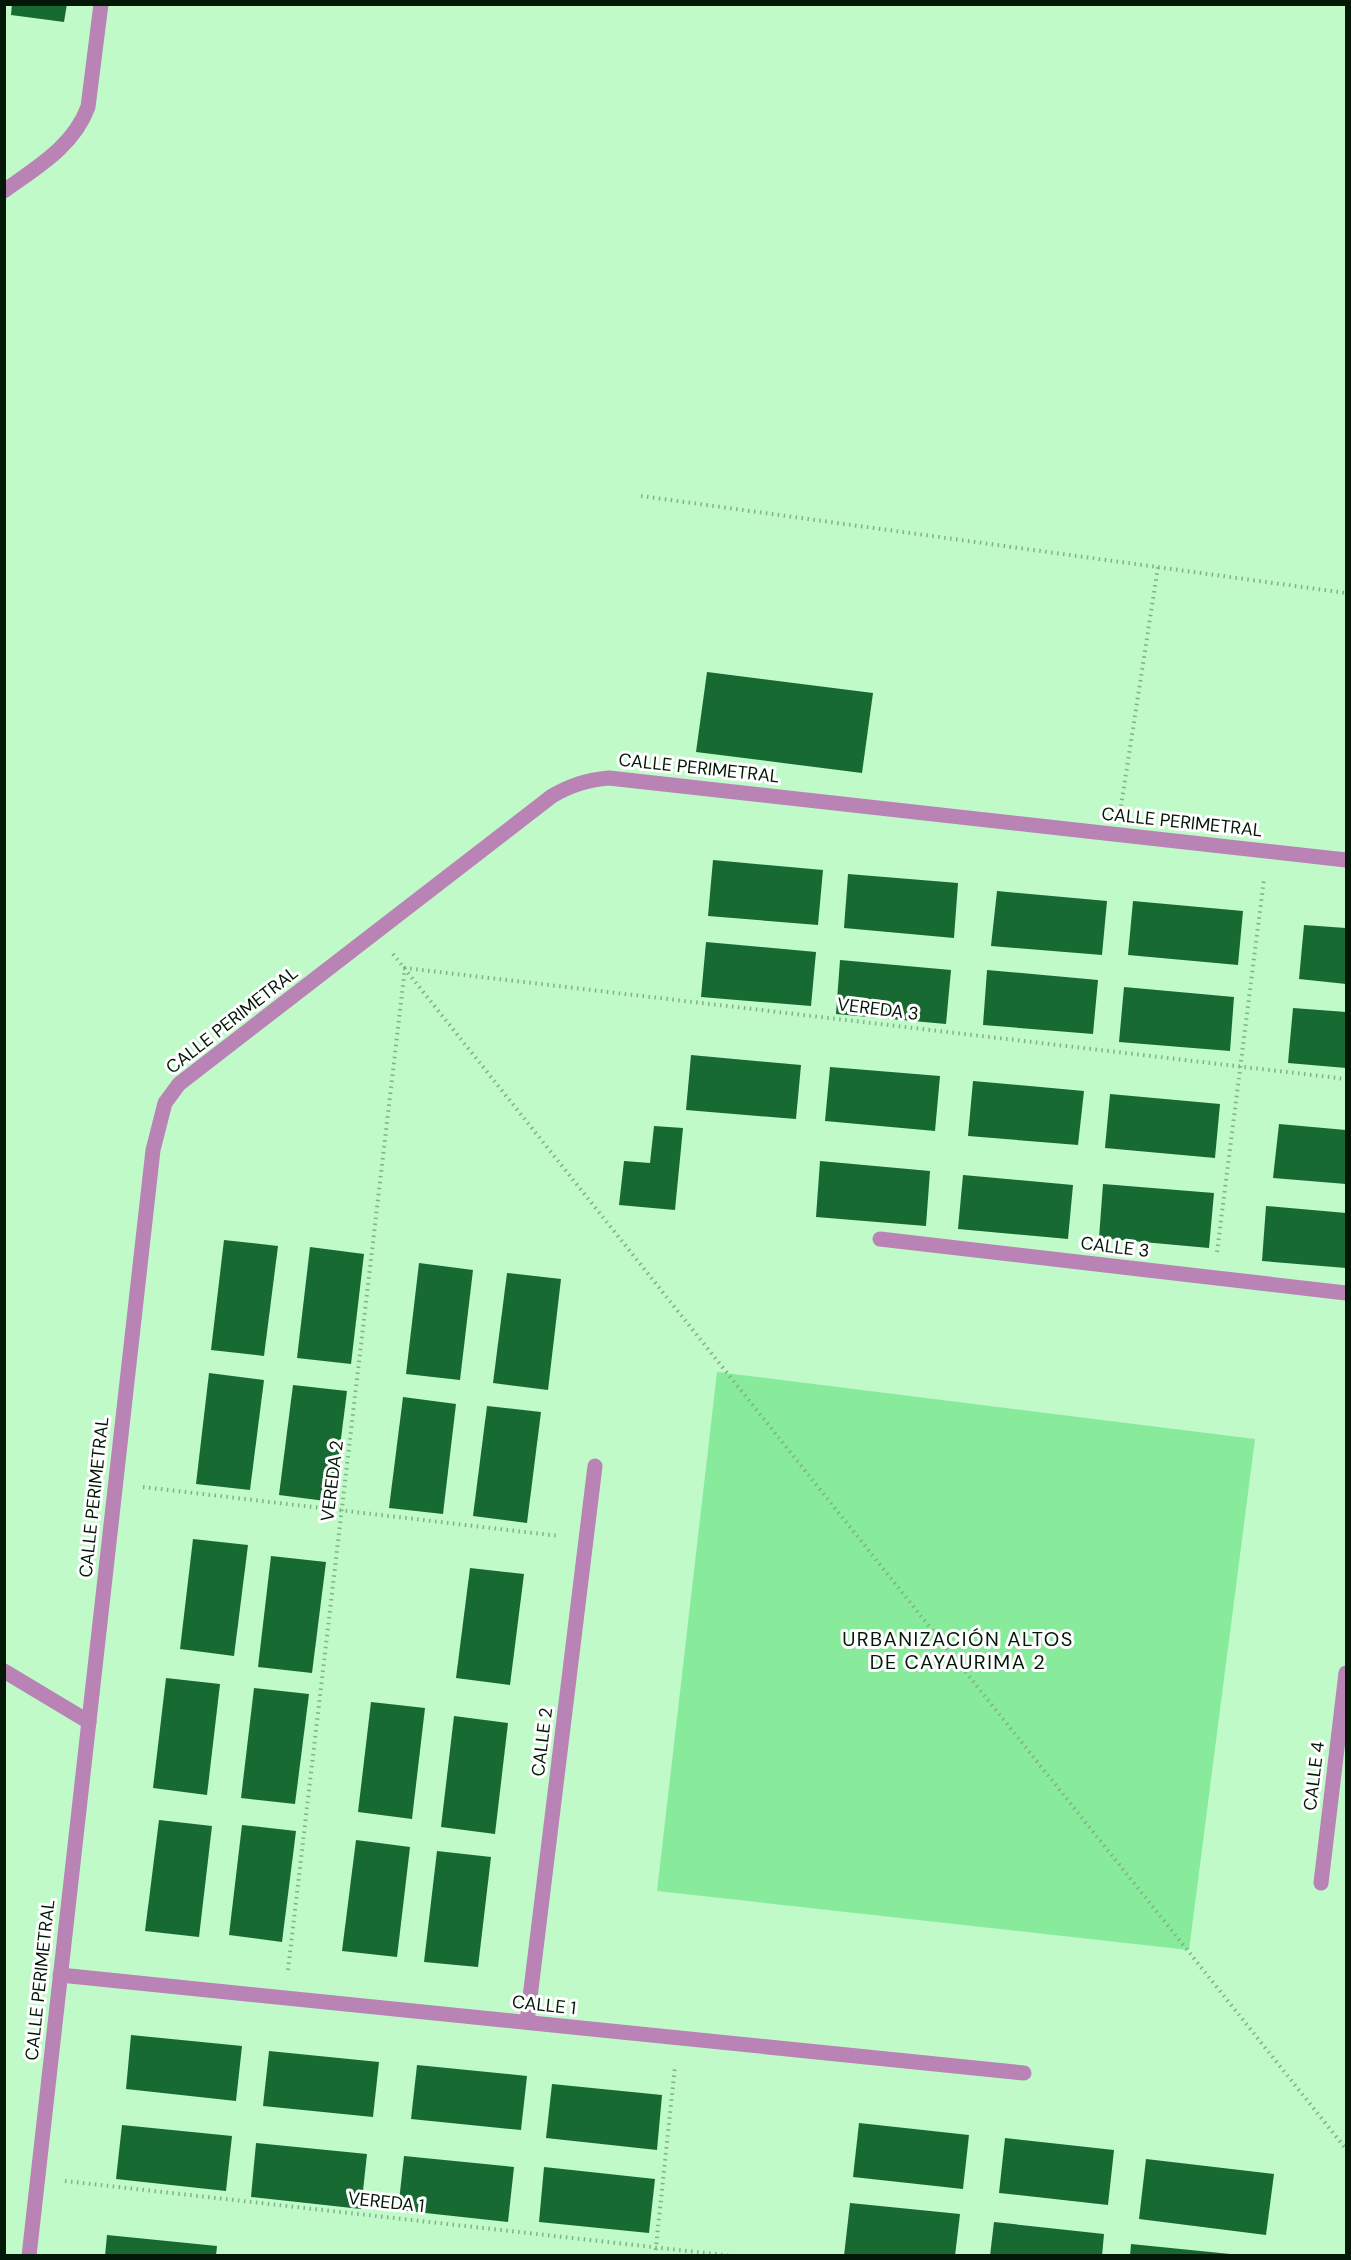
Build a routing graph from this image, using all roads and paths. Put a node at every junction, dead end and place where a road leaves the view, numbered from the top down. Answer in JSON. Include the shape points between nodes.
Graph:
{"nodes":[{"id":1,"x":101,"y":4,"type":"edge"},
{"id":2,"x":4,"y":191,"type":"edge"},
{"id":3,"x":641,"y":496,"type":"dead end"},
{"id":4,"x":1158,"y":567,"type":"junction"},
{"id":5,"x":1347,"y":593,"type":"edge"},
{"id":6,"x":1117,"y":834,"type":"junction"},
{"id":7,"x":1268,"y":851,"type":"junction"},
{"id":8,"x":1347,"y":860,"type":"edge"},
{"id":9,"x":376,"y":932,"type":"junction"},
{"id":10,"x":405,"y":968,"type":"junction"},
{"id":11,"x":1240,"y":1066,"type":"junction"},
{"id":12,"x":1347,"y":1079,"type":"edge"},
{"id":13,"x":880,"y":1239,"type":"dead end"},
{"id":14,"x":1214,"y":1278,"type":"junction"},
{"id":15,"x":1347,"y":1293,"type":"edge"},
{"id":16,"x":595,"y":1466,"type":"dead end"},
{"id":17,"x":115,"y":1484,"type":"junction"},
{"id":18,"x":342,"y":1510,"type":"junction"},
{"id":19,"x":586,"y":1539,"type":"junction"},
{"id":20,"x":4,"y":1671,"type":"edge"},
{"id":21,"x":1347,"y":1673,"type":"edge"},
{"id":22,"x":89,"y":1722,"type":"junction"},
{"id":23,"x":1321,"y":1883,"type":"dead end"},
{"id":24,"x":60,"y":1975,"type":"junction"},
{"id":25,"x":285,"y":1998,"type":"junction"},
{"id":26,"x":527,"y":2022,"type":"junction"},
{"id":27,"x":678,"y":2038,"type":"junction"},
{"id":28,"x":1024,"y":2073,"type":"dead end"},
{"id":29,"x":1347,"y":2149,"type":"edge"},
{"id":30,"x":37,"y":2178,"type":"junction"},
{"id":31,"x":656,"y":2247,"type":"junction"},
{"id":32,"x":29,"y":2256,"type":"edge"},
{"id":33,"x":655,"y":2256,"type":"edge"},
{"id":34,"x":732,"y":2256,"type":"edge"}],
"edges":[{"from":1,"to":2,"type":"street","via":[[83,121],[60,150]]},
{"from":3,"to":4,"type":"path"},
{"from":4,"to":5,"type":"path"},
{"from":4,"to":6,"type":"path"},
{"from":6,"to":7,"type":"street","name":"CALLE PERIMETRAL"},
{"from":6,"to":9,"type":"street","name":"CALLE PERIMETRAL","via":[[594,779],[572,784],[552,796]]},
{"from":7,"to":8,"type":"street","name":"CALLE PERIMETRAL"},
{"from":7,"to":11,"type":"path"},
{"from":9,"to":10,"type":"path"},
{"from":9,"to":17,"type":"street","name":"CALLE PERIMETRAL","via":[[179,1084],[165,1103],[153,1150]]},
{"from":10,"to":11,"type":"path","name":"VEREDA 3"},
{"from":10,"to":18,"type":"path","name":"VEREDA 2"},
{"from":10,"to":29,"type":"path"},
{"from":11,"to":12,"type":"path","name":"VEREDA 3"},
{"from":11,"to":14,"type":"path"},
{"from":13,"to":14,"type":"street","name":"CALLE 3"},
{"from":14,"to":15,"type":"street","name":"CALLE 3"},
{"from":16,"to":19,"type":"street","name":"CALLE 2"},
{"from":17,"to":18,"type":"path"},
{"from":17,"to":22,"type":"street","name":"CALLE PERIMETRAL"},
{"from":18,"to":19,"type":"path"},
{"from":18,"to":25,"type":"path","name":"VEREDA 2"},
{"from":19,"to":26,"type":"street","name":"CALLE 2"},
{"from":20,"to":22,"type":"street"},
{"from":21,"to":23,"type":"street","name":"CALLE 4"},
{"from":22,"to":24,"type":"street","name":"CALLE PERIMETRAL"},
{"from":24,"to":25,"type":"street","name":"CALLE 1"},
{"from":24,"to":30,"type":"street","name":"CALLE PERIMETRAL"},
{"from":25,"to":26,"type":"street","name":"CALLE 1"},
{"from":26,"to":27,"type":"street","name":"CALLE 1"},
{"from":27,"to":28,"type":"street","name":"CALLE 1"},
{"from":27,"to":31,"type":"path"},
{"from":30,"to":31,"type":"path","name":"VEREDA 1"},
{"from":30,"to":32,"type":"street","name":"CALLE PERIMETRAL"},
{"from":31,"to":33,"type":"path"},
{"from":31,"to":34,"type":"path","name":"VEREDA 1"}]}
